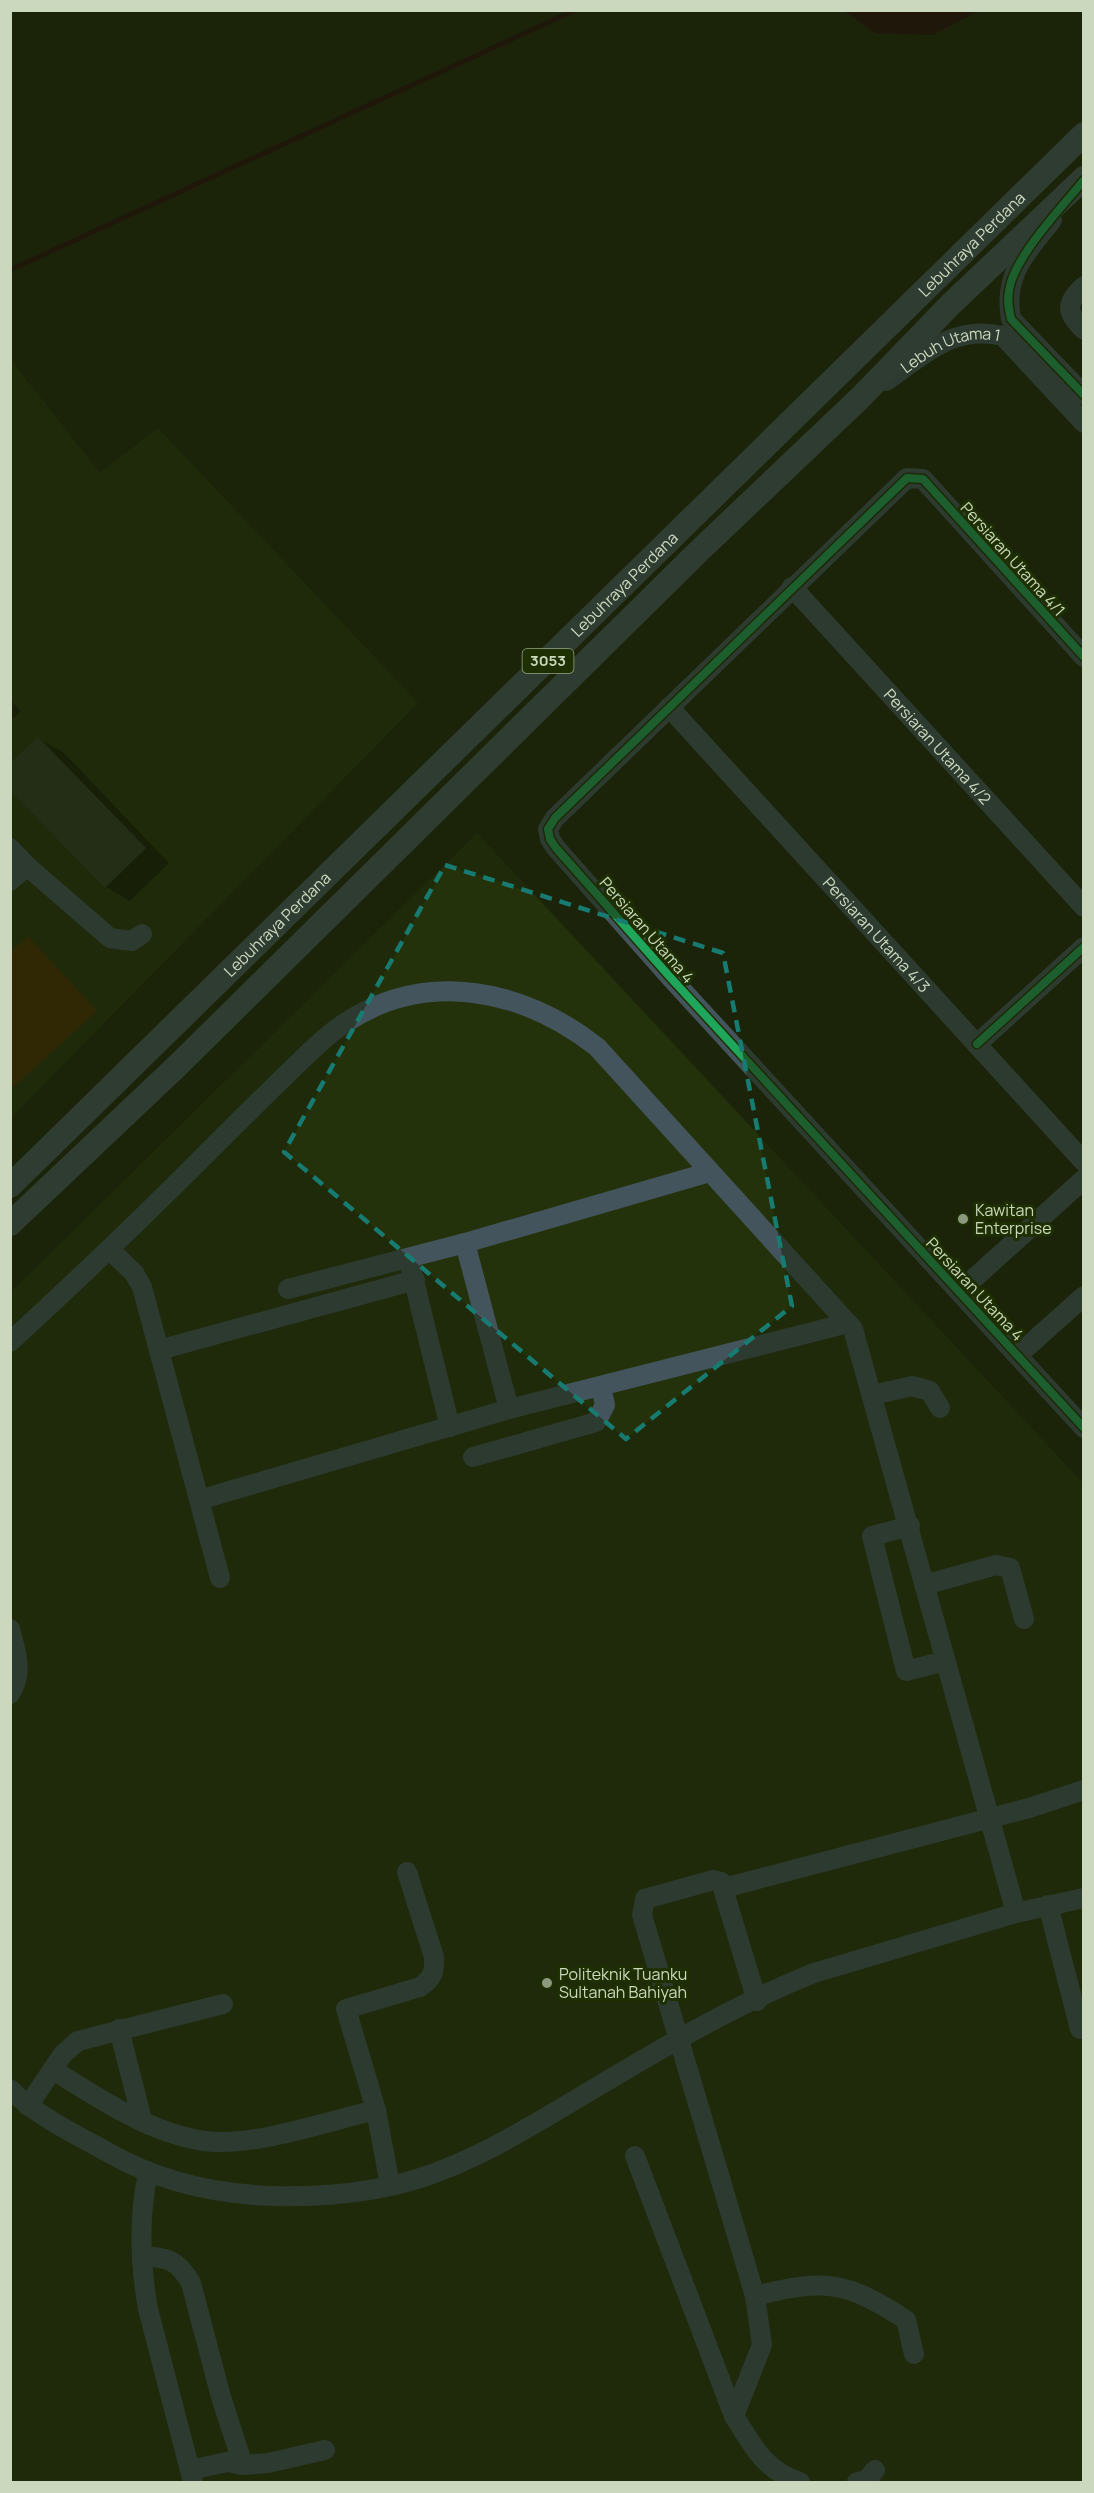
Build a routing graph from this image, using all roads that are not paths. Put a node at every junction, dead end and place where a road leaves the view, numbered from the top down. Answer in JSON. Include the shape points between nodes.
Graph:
{"nodes":[{"id":1,"x":1083,"y":134,"type":"edge"},
{"id":2,"x":1083,"y":179,"type":"edge"},
{"id":3,"x":1083,"y":286,"type":"edge"},
{"id":4,"x":1083,"y":330,"type":"edge"},
{"id":5,"x":1083,"y":395,"type":"edge"},
{"id":6,"x":861,"y":397,"type":"junction"},
{"id":7,"x":1083,"y":423,"type":"edge"},
{"id":8,"x":923,"y":479,"type":"joint"},
{"id":9,"x":792,"y":587,"type":"junction"},
{"id":10,"x":1083,"y":657,"type":"edge"},
{"id":11,"x":669,"y":707,"type":"junction"},
{"id":12,"x":10,"y":848,"type":"edge"},
{"id":13,"x":27,"y":866,"type":"junction"},
{"id":14,"x":10,"y":881,"type":"edge"},
{"id":15,"x":1083,"y":907,"type":"edge"},
{"id":16,"x":142,"y":934,"type":"dead end"},
{"id":17,"x":1083,"y":948,"type":"edge"},
{"id":18,"x":977,"y":1044,"type":"junction"},
{"id":19,"x":1083,"y":1162,"type":"edge"},
{"id":20,"x":710,"y":1172,"type":"junction"},
{"id":21,"x":1083,"y":1179,"type":"edge"},
{"id":22,"x":10,"y":1186,"type":"edge"},
{"id":23,"x":10,"y":1224,"type":"edge"},
{"id":24,"x":465,"y":1243,"type":"junction"},
{"id":25,"x":110,"y":1250,"type":"junction"},
{"id":26,"x":407,"y":1258,"type":"junction"},
{"id":27,"x":415,"y":1280,"type":"junction"},
{"id":28,"x":288,"y":1289,"type":"dead end"},
{"id":29,"x":960,"y":1291,"type":"junction"},
{"id":30,"x":1083,"y":1296,"type":"edge"},
{"id":31,"x":848,"y":1323,"type":"junction"},
{"id":32,"x":10,"y":1342,"type":"edge"},
{"id":33,"x":159,"y":1350,"type":"junction"},
{"id":34,"x":1018,"y":1355,"type":"junction"},
{"id":35,"x":601,"y":1387,"type":"junction"},
{"id":36,"x":873,"y":1395,"type":"junction"},
{"id":37,"x":940,"y":1408,"type":"dead end"},
{"id":38,"x":509,"y":1409,"type":"junction"},
{"id":39,"x":1079,"y":1414,"type":"edge"},
{"id":40,"x":450,"y":1427,"type":"junction"},
{"id":41,"x":473,"y":1457,"type":"dead end"},
{"id":42,"x":199,"y":1500,"type":"junction"},
{"id":43,"x":910,"y":1526,"type":"junction"},
{"id":44,"x":220,"y":1578,"type":"dead end"},
{"id":45,"x":924,"y":1585,"type":"junction"},
{"id":46,"x":1024,"y":1619,"type":"dead end"},
{"id":47,"x":10,"y":1629,"type":"edge"},
{"id":48,"x":945,"y":1661,"type":"junction"},
{"id":49,"x":10,"y":1694,"type":"edge"},
{"id":50,"x":1083,"y":1790,"type":"edge"},
{"id":51,"x":989,"y":1817,"type":"junction"},
{"id":52,"x":407,"y":1872,"type":"dead end"},
{"id":53,"x":724,"y":1888,"type":"junction"},
{"id":54,"x":1083,"y":1898,"type":"edge"},
{"id":55,"x":1048,"y":1905,"type":"junction"},
{"id":56,"x":1016,"y":1913,"type":"junction"},
{"id":57,"x":757,"y":2001,"type":"junction"},
{"id":58,"x":223,"y":2004,"type":"dead end"},
{"id":59,"x":118,"y":2029,"type":"junction"},
{"id":60,"x":1080,"y":2029,"type":"dead end"},
{"id":61,"x":678,"y":2038,"type":"junction"},
{"id":62,"x":53,"y":2070,"type":"junction"},
{"id":63,"x":10,"y":2089,"type":"edge"},
{"id":64,"x":28,"y":2106,"type":"junction"},
{"id":65,"x":376,"y":2110,"type":"junction"},
{"id":66,"x":142,"y":2120,"type":"junction"},
{"id":67,"x":635,"y":2156,"type":"dead end"},
{"id":68,"x":148,"y":2173,"type":"junction"},
{"id":69,"x":390,"y":2186,"type":"junction"},
{"id":70,"x":142,"y":2256,"type":"junction"},
{"id":71,"x":755,"y":2296,"type":"junction"},
{"id":72,"x":914,"y":2354,"type":"dead end"},
{"id":73,"x":734,"y":2416,"type":"junction"},
{"id":74,"x":325,"y":2450,"type":"dead end"},
{"id":75,"x":243,"y":2465,"type":"junction"},
{"id":76,"x":875,"y":2470,"type":"dead end"},
{"id":77,"x":191,"y":2476,"type":"edge"},
{"id":78,"x":800,"y":2482,"type":"edge"},
{"id":79,"x":857,"y":2482,"type":"edge"}],
"edges":[{"from":1,"to":22,"type":"main road","name":"Lebuhraya Perdana","number":"3053"},
{"from":2,"to":5,"type":"street","name":"Lebuh Utama 1","via":[[1019,262],[1008,303],[1011,319]]},
{"from":2,"to":6,"type":"main road","name":"Lebuhraya Perdana","number":"3053","via":[[951,304]]},
{"from":3,"to":4,"type":"street","via":[[1072,297],[1069,309]]},
{"from":6,"to":7,"type":"street","name":"Lebuh Utama 1","via":[[948,339],[966,333],[988,333],[1003,336]]},
{"from":6,"to":23,"type":"main road","name":"Lebuhraya Perdana","number":"3053","via":[[699,551],[176,1067]]},
{"from":8,"to":9,"type":"street","name":"Persiaran Utama 4","via":[[907,478]]},
{"from":8,"to":10,"type":"street","name":"Persiaran Utama 4/1"},
{"from":9,"to":11,"type":"street","name":"Persiaran Utama 4"},
{"from":9,"to":15,"type":"street","name":"Persiaran Utama 4/2"},
{"from":11,"to":18,"type":"street","name":"Persiaran Utama 4/3"},
{"from":11,"to":29,"type":"street","name":"Persiaran Utama 4","via":[[555,818],[548,829],[550,839],[670,977]]},
{"from":12,"to":13,"type":"street"},
{"from":13,"to":14,"type":"street"},
{"from":13,"to":16,"type":"street","via":[[110,938],[132,941]]},
{"from":17,"to":18,"type":"street"},
{"from":18,"to":19,"type":"street","name":"Persiaran Utama 4/3"},
{"from":20,"to":24,"type":"street"},
{"from":20,"to":25,"type":"street","via":[[584,1037],[552,1017],[497,996],[434,992],[399,998],[368,1009],[343,1024]]},
{"from":20,"to":31,"type":"street"},
{"from":21,"to":29,"type":"street"},
{"from":24,"to":26,"type":"street"},
{"from":24,"to":38,"type":"street"},
{"from":25,"to":32,"type":"street"},
{"from":25,"to":33,"type":"street","via":[[134,1273],[142,1287]]},
{"from":26,"to":27,"type":"street"},
{"from":26,"to":28,"type":"street"},
{"from":27,"to":33,"type":"street"},
{"from":27,"to":40,"type":"street"},
{"from":29,"to":34,"type":"street","name":"Persiaran Utama 4"},
{"from":30,"to":34,"type":"street"},
{"from":31,"to":35,"type":"street"},
{"from":31,"to":36,"type":"street"},
{"from":33,"to":42,"type":"street"},
{"from":34,"to":39,"type":"street","name":"Persiaran Utama 4"},
{"from":35,"to":38,"type":"street"},
{"from":35,"to":41,"type":"street","via":[[605,1405],[596,1422]]},
{"from":36,"to":37,"type":"street","via":[[912,1386],[930,1391]]},
{"from":36,"to":43,"type":"street"},
{"from":38,"to":40,"type":"street"},
{"from":40,"to":42,"type":"street"},
{"from":42,"to":44,"type":"street"},
{"from":43,"to":45,"type":"street"},
{"from":43,"to":48,"type":"street","via":[[872,1536],[906,1671]]},
{"from":45,"to":46,"type":"street","via":[[1003,1565],[1010,1568]]},
{"from":45,"to":48,"type":"street"},
{"from":47,"to":49,"type":"street","via":[[19,1680]]},
{"from":48,"to":51,"type":"street"},
{"from":50,"to":51,"type":"street"},
{"from":51,"to":53,"type":"street"},
{"from":51,"to":56,"type":"street"},
{"from":52,"to":65,"type":"street","via":[[434,1957],[430,1981],[346,2009]]},
{"from":53,"to":57,"type":"street"},
{"from":53,"to":61,"type":"street","via":[[721,1882],[713,1880],[645,1899],[642,1915]]},
{"from":54,"to":55,"type":"street"},
{"from":55,"to":56,"type":"street"},
{"from":55,"to":60,"type":"street"},
{"from":56,"to":57,"type":"street","via":[[814,1973]]},
{"from":57,"to":61,"type":"street"},
{"from":58,"to":59,"type":"street"},
{"from":59,"to":62,"type":"street","via":[[78,2041]]},
{"from":59,"to":66,"type":"street"},
{"from":61,"to":69,"type":"street","via":[[512,2137],[457,2164]]},
{"from":61,"to":71,"type":"street"},
{"from":62,"to":64,"type":"street"},
{"from":62,"to":66,"type":"street"},
{"from":63,"to":64,"type":"street"},
{"from":64,"to":68,"type":"street"},
{"from":65,"to":66,"type":"street","via":[[249,2140],[226,2141],[179,2135]]},
{"from":65,"to":69,"type":"street"},
{"from":67,"to":73,"type":"street"},
{"from":68,"to":69,"type":"street","via":[[183,2185],[240,2195],[347,2194]]},
{"from":68,"to":70,"type":"street","via":[[141,2205]]},
{"from":70,"to":75,"type":"street","via":[[166,2258],[181,2267],[191,2283]]},
{"from":70,"to":77,"type":"street","via":[[147,2309]]},
{"from":71,"to":72,"type":"street","via":[[790,2288],[837,2285],[906,2320]]},
{"from":71,"to":73,"type":"street","via":[[762,2345]]},
{"from":73,"to":78,"type":"street","via":[[779,2476]]},
{"from":74,"to":75,"type":"street"},
{"from":75,"to":77,"type":"street","via":[[227,2462]]},
{"from":76,"to":79,"type":"street","via":[[867,2480]]}]}
